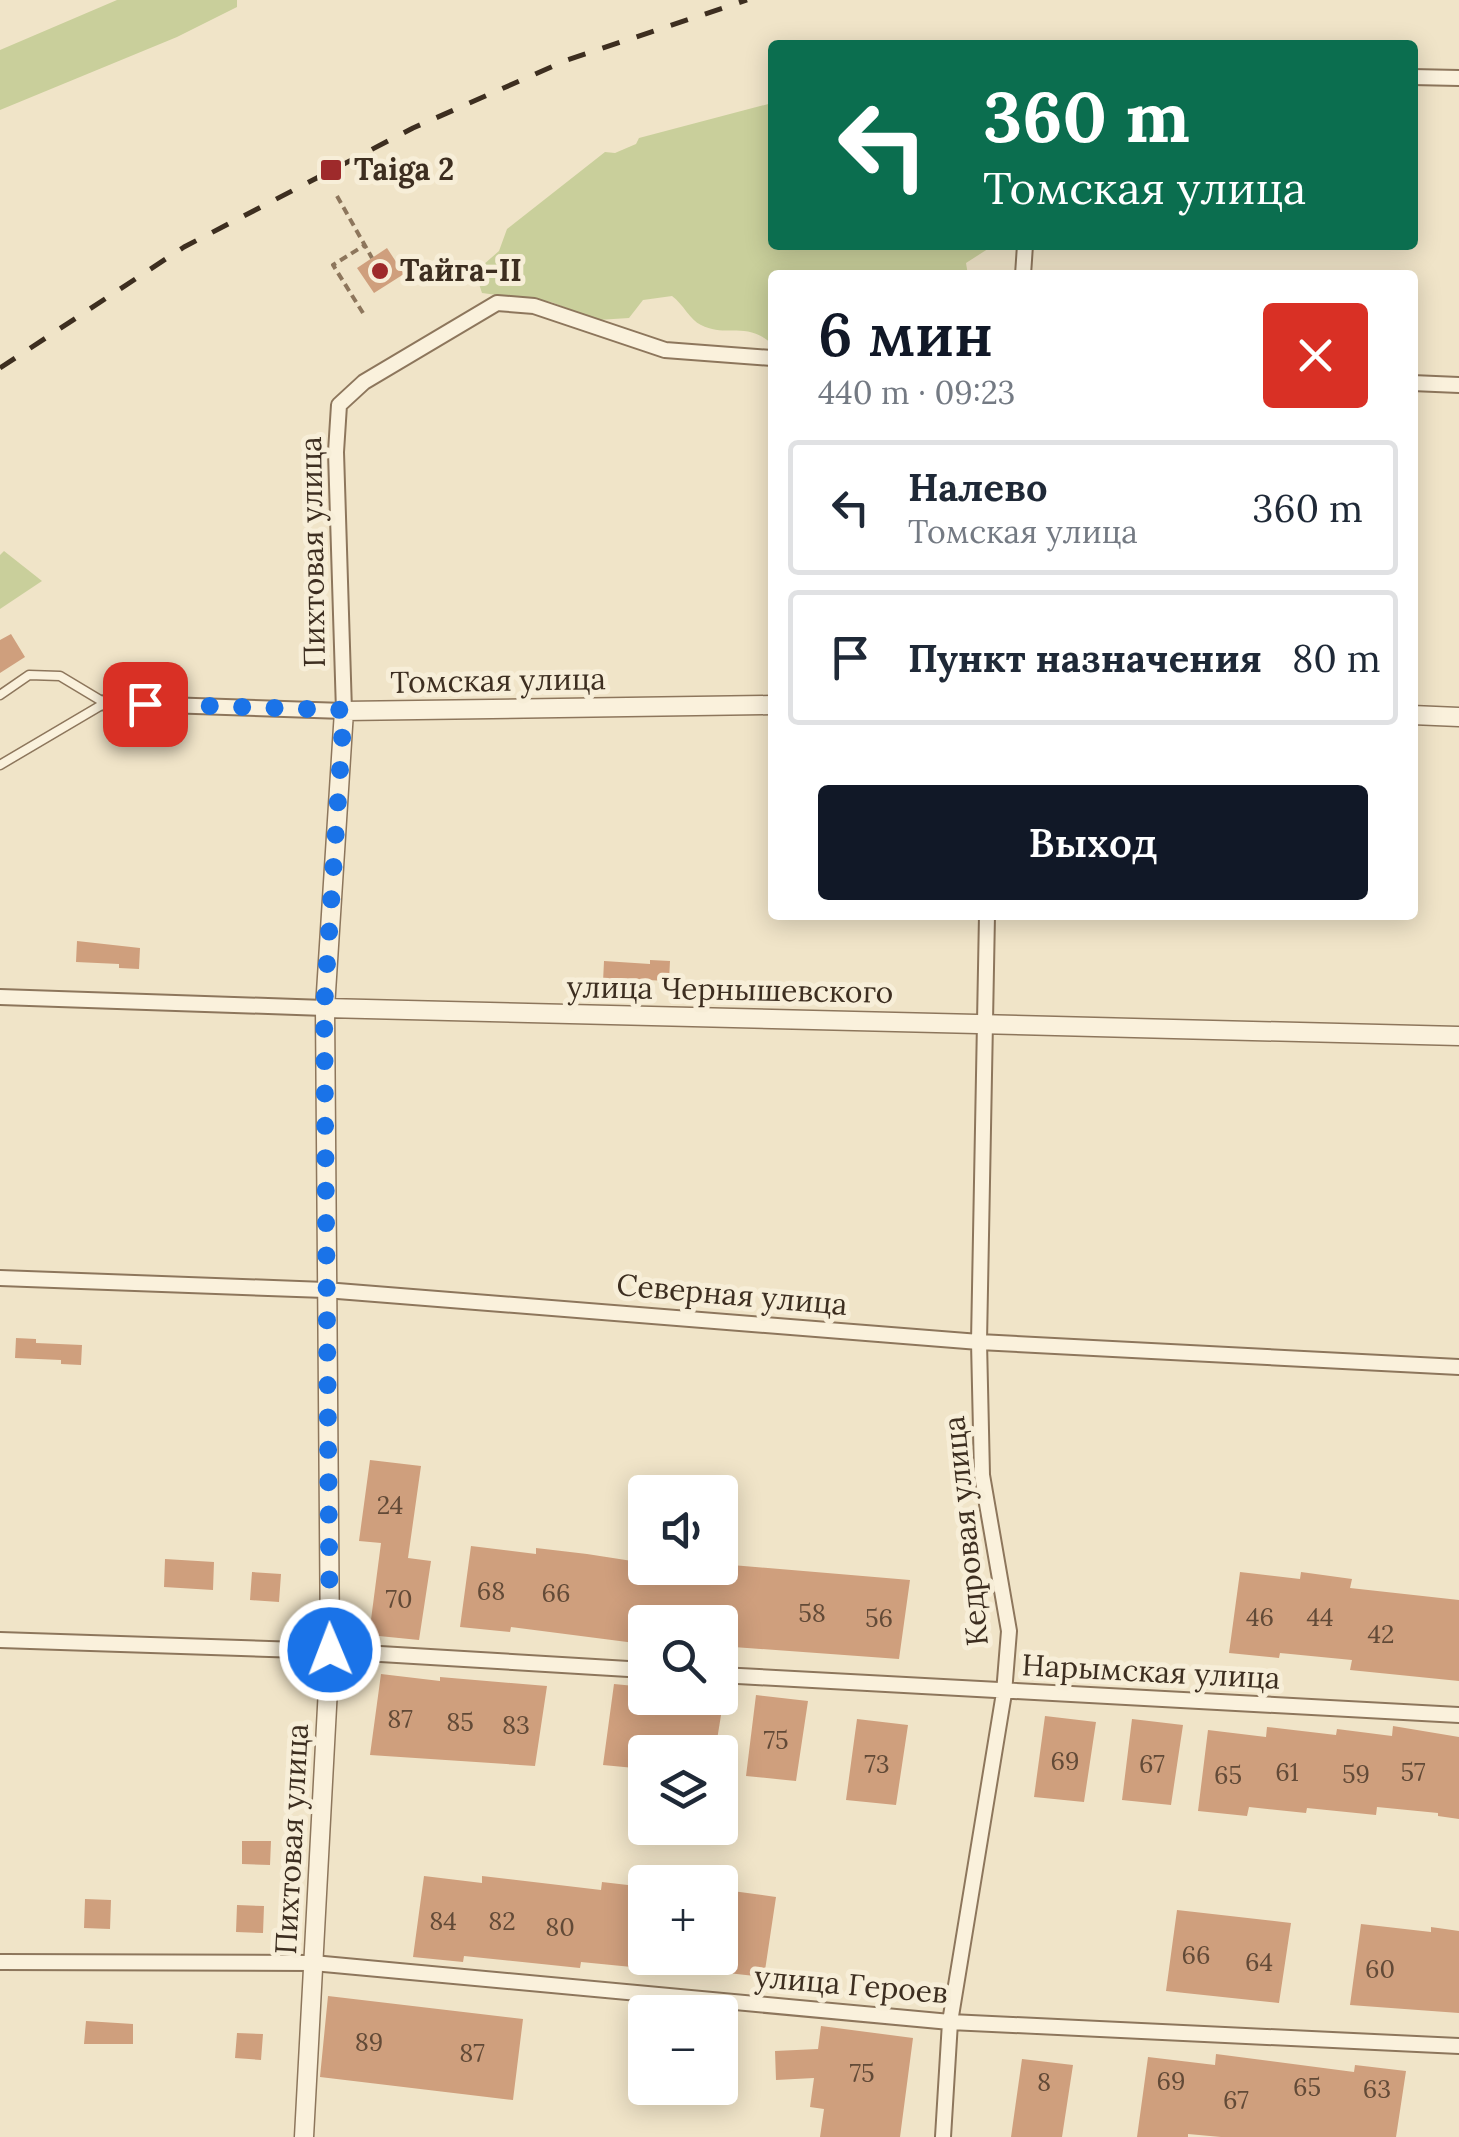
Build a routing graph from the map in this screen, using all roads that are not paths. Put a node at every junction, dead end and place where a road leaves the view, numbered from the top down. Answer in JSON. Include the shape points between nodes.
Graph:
{"nodes":[{"id":1,"x":1418,"y":77,"type":"edge"},
{"id":2,"x":1459,"y":78,"type":"edge"},
{"id":3,"x":768,"y":358,"type":"edge"},
{"id":4,"x":1418,"y":383,"type":"edge"},
{"id":5,"x":1459,"y":385,"type":"edge"},
{"id":6,"x":0,"y":695,"type":"edge"},
{"id":7,"x":105,"y":703,"type":"junction"},
{"id":8,"x":768,"y":704,"type":"edge"},
{"id":9,"x":344,"y":710,"type":"junction"},
{"id":10,"x":1418,"y":715,"type":"edge"},
{"id":11,"x":1459,"y":717,"type":"edge"},
{"id":12,"x":0,"y":764,"type":"edge"},
{"id":13,"x":988,"y":920,"type":"edge"},
{"id":14,"x":0,"y":998,"type":"edge"},
{"id":15,"x":324,"y":1008,"type":"junction"},
{"id":16,"x":984,"y":1024,"type":"junction"},
{"id":17,"x":1459,"y":1036,"type":"edge"},
{"id":18,"x":0,"y":1278,"type":"edge"},
{"id":19,"x":325,"y":1290,"type":"junction"},
{"id":20,"x":979,"y":1342,"type":"junction"},
{"id":21,"x":1459,"y":1367,"type":"edge"},
{"id":22,"x":0,"y":1640,"type":"edge"},
{"id":23,"x":330,"y":1650,"type":"junction"},
{"id":24,"x":628,"y":1669,"type":"edge"},
{"id":25,"x":738,"y":1676,"type":"edge"},
{"id":26,"x":1004,"y":1692,"type":"junction"},
{"id":27,"x":1459,"y":1715,"type":"edge"},
{"id":28,"x":0,"y":1962,"type":"edge"},
{"id":29,"x":313,"y":1963,"type":"junction"},
{"id":30,"x":950,"y":2022,"type":"junction"},
{"id":31,"x":1459,"y":2046,"type":"edge"},
{"id":32,"x":304,"y":2137,"type":"edge"},
{"id":33,"x":943,"y":2137,"type":"edge"}],
"edges":[{"from":1,"to":2,"type":"street"},
{"from":3,"to":9,"type":"street","name":"Пихтовая улица","via":[[665,350],[534,306],[497,303],[364,382],[339,405],[336,452]]},
{"from":4,"to":5,"type":"street"},
{"from":6,"to":7,"type":"lane","via":[[30,676],[60,676]]},
{"from":7,"to":9,"type":"street","name":"Томская улица"},
{"from":7,"to":12,"type":"lane"},
{"from":8,"to":9,"type":"street","name":"Томская улица"},
{"from":9,"to":15,"type":"street","name":"Пихтовая улица"},
{"from":10,"to":11,"type":"street"},
{"from":13,"to":16,"type":"street","name":"Кедровая улица"},
{"from":14,"to":15,"type":"street","name":"улица Чернышевского"},
{"from":15,"to":16,"type":"street","name":"улица Чернышевского"},
{"from":15,"to":19,"type":"street","name":"Пихтовая улица"},
{"from":16,"to":17,"type":"street","name":"улица Чернышевского"},
{"from":16,"to":20,"type":"street","name":"Кедровая улица"},
{"from":18,"to":19,"type":"street","name":"Северная улица"},
{"from":19,"to":20,"type":"street","name":"Северная улица"},
{"from":19,"to":23,"type":"street","name":"Пихтовая улица"},
{"from":20,"to":21,"type":"street","name":"Северная улица"},
{"from":20,"to":26,"type":"street","name":"Кедровая улица","via":[[982,1475],[1009,1631]]},
{"from":22,"to":23,"type":"street"},
{"from":23,"to":24,"type":"street"},
{"from":23,"to":29,"type":"street","name":"Пихтовая улица"},
{"from":25,"to":26,"type":"street","name":"Нарымская улица"},
{"from":26,"to":27,"type":"street","name":"Нарымская улица"},
{"from":26,"to":30,"type":"street","name":"Кедровая улица"},
{"from":28,"to":29,"type":"street","name":"улица Героев"},
{"from":29,"to":30,"type":"street","name":"улица Героев"},
{"from":29,"to":32,"type":"street","name":"Пихтовая улица"},
{"from":30,"to":31,"type":"street","name":"улица Героев"},
{"from":30,"to":33,"type":"street","name":"Кедровая улица"}]}
